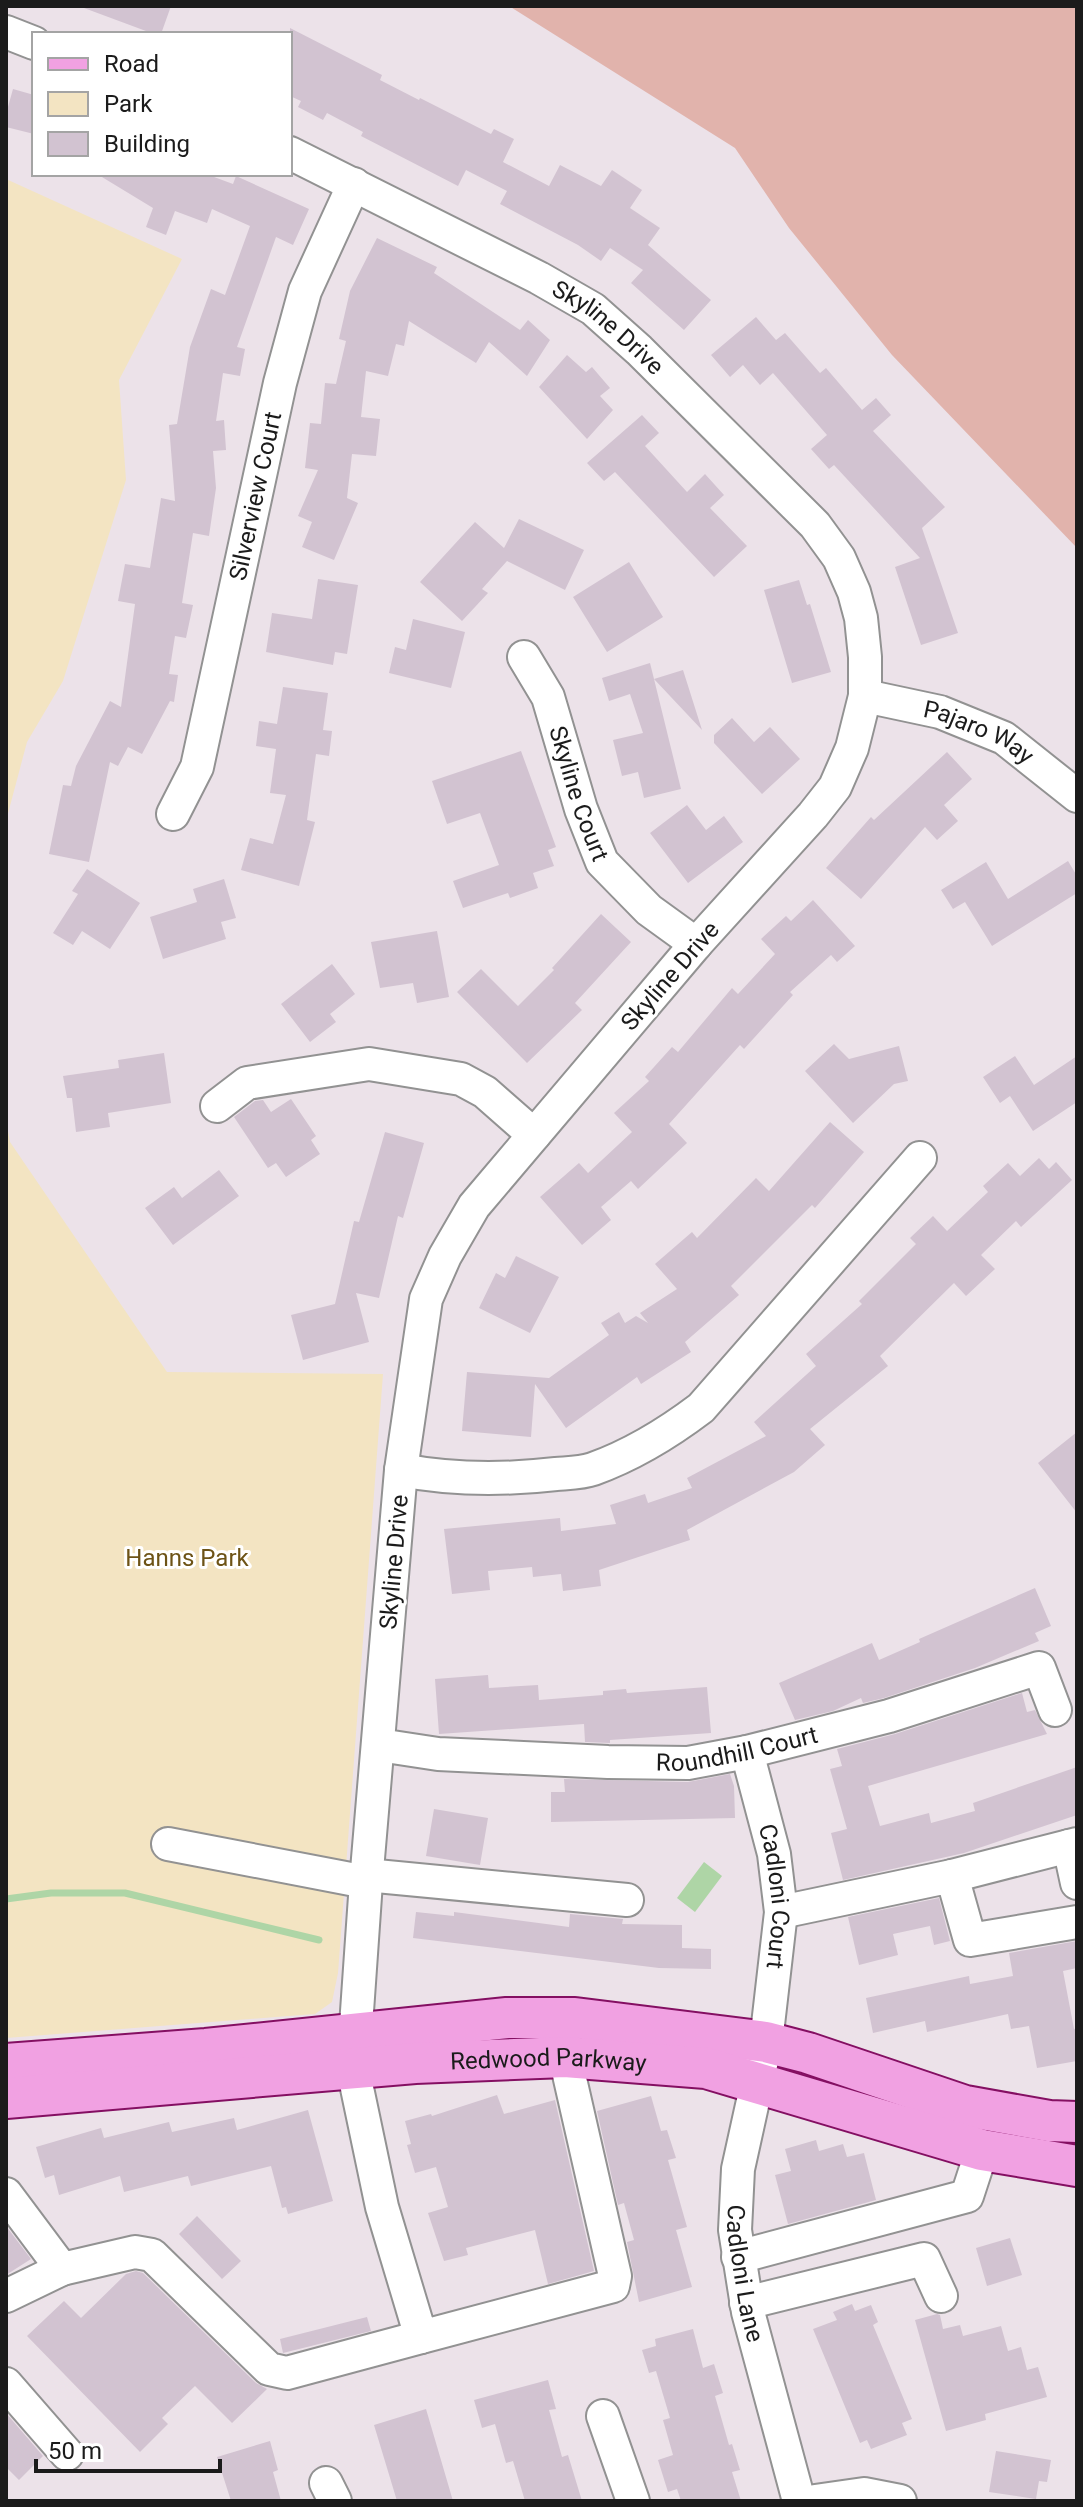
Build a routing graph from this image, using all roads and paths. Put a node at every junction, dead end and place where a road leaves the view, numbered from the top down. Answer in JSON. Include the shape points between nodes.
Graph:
{"nodes":[{"id":1,"x":6,"y":32,"type":"edge"},
{"id":2,"x":32,"y":42,"type":"edge"},
{"id":3,"x":292,"y":154,"type":"edge"},
{"id":4,"x":354,"y":184,"type":"junction"},
{"id":5,"x":524,"y":657,"type":"dead end"},
{"id":6,"x":865,"y":696,"type":"junction"},
{"id":7,"x":1077,"y":796,"type":"edge"},
{"id":8,"x":173,"y":814,"type":"dead end"},
{"id":9,"x":696,"y":944,"type":"junction"},
{"id":10,"x":217,"y":1106,"type":"dead end"},
{"id":11,"x":534,"y":1135,"type":"junction"},
{"id":12,"x":920,"y":1158,"type":"dead end"},
{"id":13,"x":401,"y":1470,"type":"junction"},
{"id":14,"x":1055,"y":1710,"type":"dead end"},
{"id":15,"x":379,"y":1745,"type":"junction"},
{"id":16,"x":747,"y":1752,"type":"junction"},
{"id":17,"x":168,"y":1844,"type":"dead end"},
{"id":18,"x":1073,"y":1845,"type":"edge"},
{"id":19,"x":952,"y":1876,"type":"junction"},
{"id":20,"x":366,"y":1879,"type":"junction"},
{"id":21,"x":1077,"y":1883,"type":"edge"},
{"id":22,"x":627,"y":1900,"type":"dead end"},
{"id":23,"x":781,"y":1912,"type":"junction"},
{"id":24,"x":1077,"y":1922,"type":"edge"},
{"id":25,"x":766,"y":2042,"type":"junction"},
{"id":26,"x":353,"y":2052,"type":"junction"},
{"id":27,"x":565,"y":2057,"type":"junction"},
{"id":28,"x":6,"y":2064,"type":"edge"},
{"id":29,"x":756,"y":2081,"type":"junction"},
{"id":30,"x":6,"y":2098,"type":"edge"},
{"id":31,"x":1077,"y":2122,"type":"edge"},
{"id":32,"x":982,"y":2150,"type":"junction"},
{"id":33,"x":1077,"y":2166,"type":"edge"},
{"id":34,"x":6,"y":2194,"type":"edge"},
{"id":35,"x":738,"y":2257,"type":"junction"},
{"id":36,"x":62,"y":2269,"type":"junction"},
{"id":37,"x":6,"y":2296,"type":"edge"},
{"id":38,"x":941,"y":2296,"type":"dead end"},
{"id":39,"x":746,"y":2303,"type":"junction"},
{"id":40,"x":421,"y":2337,"type":"junction"},
{"id":41,"x":6,"y":2384,"type":"edge"},
{"id":42,"x":603,"y":2416,"type":"dead end"},
{"id":43,"x":67,"y":2454,"type":"dead end"},
{"id":44,"x":633,"y":2501,"type":"edge"},
{"id":45,"x":799,"y":2501,"type":"edge"},
{"id":46,"x":815,"y":2501,"type":"edge"},
{"id":47,"x":900,"y":2501,"type":"edge"}],
"edges":[{"from":1,"to":2,"type":"street"},
{"from":3,"to":4,"type":"street","name":"Skyline Drive"},
{"from":4,"to":6,"type":"street","name":"Skyline Drive","via":[[593,309],[815,525],[839,558],[854,592],[861,618]]},
{"from":4,"to":8,"type":"street","name":"Silverview Court","via":[[305,291],[273,411],[197,767]]},
{"from":5,"to":9,"type":"street","name":"Skyline Court","via":[[548,697],[602,862],[649,910]]},
{"from":6,"to":7,"type":"street","name":"Pajaro Way","via":[[940,712],[1004,738]]},
{"from":6,"to":9,"type":"street","name":"Skyline Drive","via":[[835,787]]},
{"from":9,"to":11,"type":"street","name":"Skyline Drive"},
{"from":10,"to":11,"type":"street","via":[[247,1083],[369,1064],[461,1079],[485,1092]]},
{"from":11,"to":13,"type":"street","name":"Skyline Drive","via":[[474,1206],[426,1299]]},
{"from":12,"to":13,"type":"street","via":[[701,1408],[671,1430],[590,1470],[520,1478]]},
{"from":13,"to":15,"type":"street","name":"Skyline Drive"},
{"from":14,"to":16,"type":"street","name":"Roundhill Court","via":[[1039,1668],[889,1716]]},
{"from":15,"to":16,"type":"street","name":"Roundhill Court","via":[[438,1754],[608,1762],[688,1763]]},
{"from":15,"to":20,"type":"street","name":"Skyline Drive"},
{"from":16,"to":23,"type":"street","name":"Cadloni Court","via":[[774,1854]]},
{"from":17,"to":20,"type":"street"},
{"from":18,"to":19,"type":"street"},
{"from":18,"to":21,"type":"street"},
{"from":19,"to":23,"type":"street"},
{"from":19,"to":24,"type":"street","via":[[970,1940]]},
{"from":20,"to":22,"type":"street"},
{"from":20,"to":26,"type":"street","name":"Skyline Drive"},
{"from":23,"to":25,"type":"street","name":"Cadloni Court"},
{"from":25,"to":26,"type":"main road","name":"Redwood Parkway","via":[[575,2018],[507,2018]]},
{"from":25,"to":29,"type":"street","name":"Cadloni Lane"},
{"from":25,"to":31,"type":"main road","name":"Redwood Parkway","via":[[965,2106]]},
{"from":26,"to":27,"type":"main road","name":"Redwood Parkway","via":[[415,2063]]},
{"from":26,"to":28,"type":"main road","name":"Redwood Parkway","via":[[206,2049]]},
{"from":26,"to":30,"type":"main road","name":"Redwood Parkway"},
{"from":26,"to":40,"type":"street","name":"Skyline Drive","via":[[382,2207]]},
{"from":27,"to":29,"type":"main road","name":"Redwood Parkway","via":[[706,2068]]},
{"from":27,"to":40,"type":"street","via":[[615,2276],[613,2286]]},
{"from":29,"to":32,"type":"main road","name":"Redwood Parkway"},
{"from":29,"to":35,"type":"street","name":"Cadloni Lane","via":[[738,2169]]},
{"from":32,"to":33,"type":"main road","name":"Redwood Parkway"},
{"from":32,"to":35,"type":"street","via":[[967,2196]]},
{"from":34,"to":36,"type":"street"},
{"from":35,"to":39,"type":"street","name":"Cadloni Lane"},
{"from":36,"to":37,"type":"street"},
{"from":36,"to":40,"type":"street","via":[[135,2252],[152,2255],[269,2369],[287,2373]]},
{"from":38,"to":39,"type":"street","via":[[924,2259]]},
{"from":39,"to":45,"type":"street","name":"Cadloni Lane"},
{"from":41,"to":43,"type":"street"},
{"from":42,"to":44,"type":"street"},
{"from":46,"to":47,"type":"street","via":[[864,2494]]}]}
